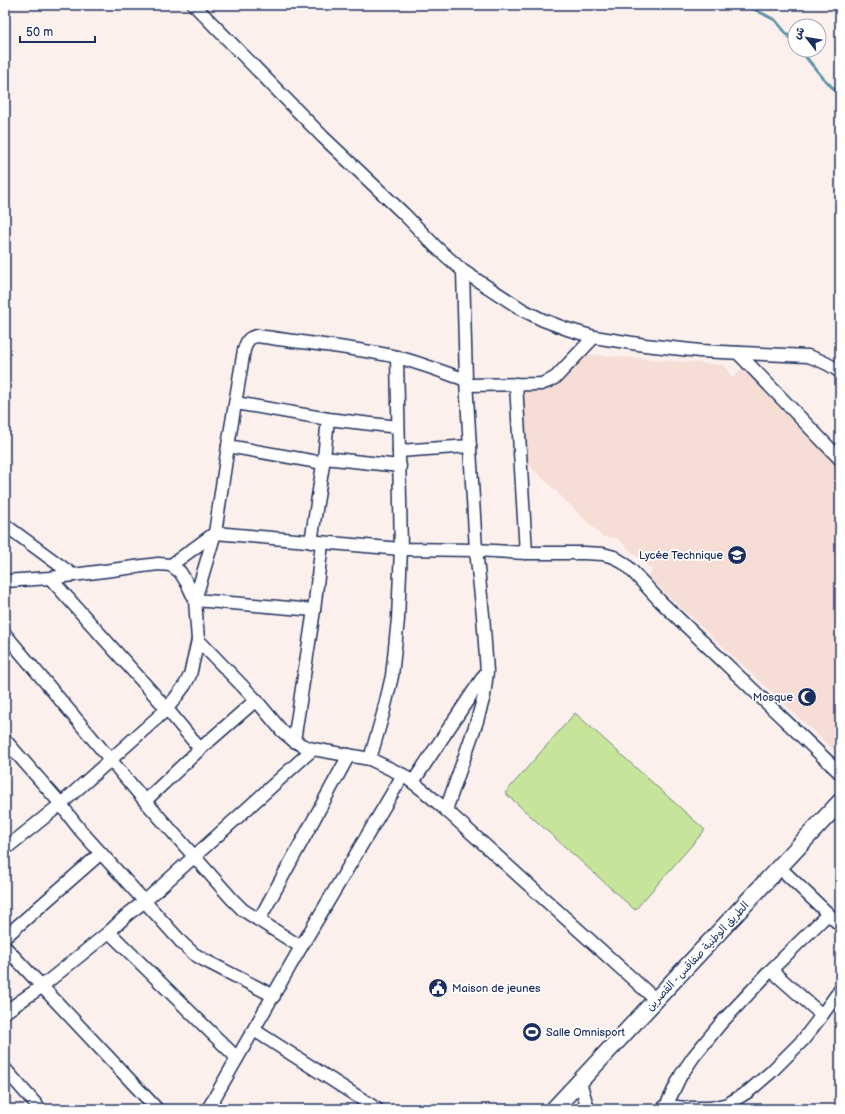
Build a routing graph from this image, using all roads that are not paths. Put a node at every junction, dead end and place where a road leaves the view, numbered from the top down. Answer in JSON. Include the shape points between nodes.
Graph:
{"nodes":[{"id":1,"x":194,"y":5,"type":"edge"},
{"id":2,"x":463,"y":271,"type":"junction"},
{"id":3,"x":594,"y":337,"type":"junction"},
{"id":4,"x":738,"y":353,"type":"junction"},
{"id":5,"x":397,"y":357,"type":"junction"},
{"id":6,"x":840,"y":372,"type":"edge"},
{"id":7,"x":467,"y":382,"type":"junction"},
{"id":8,"x":516,"y":384,"type":"junction"},
{"id":9,"x":236,"y":403,"type":"junction"},
{"id":10,"x":328,"y":419,"type":"junction"},
{"id":11,"x":398,"y":427,"type":"junction"},
{"id":12,"x":228,"y":446,"type":"junction"},
{"id":13,"x":470,"y":446,"type":"junction"},
{"id":14,"x":399,"y":451,"type":"junction"},
{"id":15,"x":840,"y":459,"type":"edge"},
{"id":16,"x":323,"y":460,"type":"junction"},
{"id":17,"x":400,"y":466,"type":"junction"},
{"id":18,"x":5,"y":525,"type":"edge"},
{"id":19,"x":215,"y":534,"type":"junction"},
{"id":20,"x":316,"y":543,"type":"junction"},
{"id":21,"x":401,"y":549,"type":"junction"},
{"id":22,"x":476,"y":550,"type":"junction"},
{"id":23,"x":526,"y":553,"type":"junction"},
{"id":24,"x":171,"y":565,"type":"junction"},
{"id":25,"x":73,"y":575,"type":"junction"},
{"id":26,"x":50,"y":578,"type":"junction"},
{"id":27,"x":5,"y":580,"type":"edge"},
{"id":28,"x":195,"y":600,"type":"junction"},
{"id":29,"x":314,"y":610,"type":"junction"},
{"id":30,"x":5,"y":634,"type":"edge"},
{"id":31,"x":198,"y":640,"type":"junction"},
{"id":32,"x":487,"y":672,"type":"junction"},
{"id":33,"x":256,"y":700,"type":"junction"},
{"id":34,"x":167,"y":709,"type":"junction"},
{"id":35,"x":5,"y":740,"type":"edge"},
{"id":36,"x":294,"y":741,"type":"junction"},
{"id":37,"x":200,"y":749,"type":"junction"},
{"id":38,"x":313,"y":749,"type":"junction"},
{"id":39,"x":349,"y":755,"type":"junction"},
{"id":40,"x":370,"y":759,"type":"junction"},
{"id":41,"x":111,"y":760,"type":"junction"},
{"id":42,"x":840,"y":773,"type":"edge"},
{"id":43,"x":408,"y":779,"type":"junction"},
{"id":44,"x":145,"y":801,"type":"junction"},
{"id":45,"x":840,"y":802,"type":"edge"},
{"id":46,"x":61,"y":804,"type":"junction"},
{"id":47,"x":446,"y":810,"type":"junction"},
{"id":48,"x":5,"y":849,"type":"edge"},
{"id":49,"x":101,"y":853,"type":"junction"},
{"id":50,"x":194,"y":857,"type":"junction"},
{"id":51,"x":780,"y":867,"type":"junction"},
{"id":52,"x":145,"y":901,"type":"junction"},
{"id":53,"x":828,"y":914,"type":"junction"},
{"id":54,"x":259,"y":920,"type":"junction"},
{"id":55,"x":840,"y":925,"type":"edge"},
{"id":56,"x":109,"y":932,"type":"junction"},
{"id":57,"x":5,"y":937,"type":"edge"},
{"id":58,"x":5,"y":947,"type":"edge"},
{"id":59,"x":301,"y":947,"type":"junction"},
{"id":60,"x":771,"y":970,"type":"junction"},
{"id":61,"x":41,"y":987,"type":"junction"},
{"id":62,"x":840,"y":990,"type":"edge"},
{"id":63,"x":274,"y":996,"type":"junction"},
{"id":64,"x":656,"y":1000,"type":"junction"},
{"id":65,"x":5,"y":1012,"type":"edge"},
{"id":66,"x":822,"y":1015,"type":"junction"},
{"id":67,"x":254,"y":1030,"type":"junction"},
{"id":68,"x":237,"y":1058,"type":"junction"},
{"id":69,"x":5,"y":1068,"type":"edge"},
{"id":70,"x":580,"y":1082,"type":"junction"},
{"id":71,"x":664,"y":1108,"type":"edge"},
{"id":72,"x":40,"y":1109,"type":"edge"},
{"id":73,"x":157,"y":1109,"type":"edge"},
{"id":74,"x":208,"y":1109,"type":"edge"},
{"id":75,"x":377,"y":1109,"type":"edge"},
{"id":76,"x":554,"y":1109,"type":"edge"},
{"id":77,"x":588,"y":1109,"type":"edge"}],
"edges":[{"from":1,"to":2,"type":"street","via":[[323,137]]},
{"from":2,"to":3,"type":"street","via":[[523,310],[543,320]]},
{"from":2,"to":7,"type":"street"},
{"from":3,"to":4,"type":"street","via":[[652,346]]},
{"from":3,"to":8,"type":"street","via":[[556,377],[541,384]]},
{"from":4,"to":6,"type":"street","via":[[808,356],[831,365]]},
{"from":4,"to":15,"type":"street"},
{"from":5,"to":7,"type":"street"},
{"from":5,"to":9,"type":"street","via":[[251,337],[244,350]]},
{"from":5,"to":11,"type":"street"},
{"from":7,"to":8,"type":"street"},
{"from":7,"to":13,"type":"street"},
{"from":8,"to":23,"type":"street"},
{"from":9,"to":10,"type":"street"},
{"from":9,"to":12,"type":"street"},
{"from":10,"to":11,"type":"street"},
{"from":10,"to":16,"type":"street"},
{"from":11,"to":14,"type":"street"},
{"from":12,"to":16,"type":"street"},
{"from":12,"to":19,"type":"street"},
{"from":13,"to":14,"type":"street"},
{"from":13,"to":22,"type":"street"},
{"from":14,"to":17,"type":"street"},
{"from":16,"to":17,"type":"street"},
{"from":16,"to":20,"type":"street"},
{"from":17,"to":21,"type":"street"},
{"from":18,"to":25,"type":"street"},
{"from":19,"to":20,"type":"street"},
{"from":19,"to":24,"type":"street"},
{"from":19,"to":28,"type":"street"},
{"from":20,"to":21,"type":"street"},
{"from":20,"to":29,"type":"street"},
{"from":21,"to":22,"type":"street"},
{"from":21,"to":40,"type":"street","via":[[392,676]]},
{"from":22,"to":23,"type":"street"},
{"from":22,"to":32,"type":"street"},
{"from":23,"to":42,"type":"street","via":[[603,554],[625,564],[660,601]]},
{"from":24,"to":25,"type":"street","via":[[158,564]]},
{"from":24,"to":28,"type":"street","via":[[180,572]]},
{"from":25,"to":26,"type":"street"},
{"from":26,"to":27,"type":"street"},
{"from":26,"to":34,"type":"street"},
{"from":28,"to":29,"type":"street"},
{"from":28,"to":31,"type":"street"},
{"from":29,"to":36,"type":"street"},
{"from":30,"to":41,"type":"street"},
{"from":31,"to":33,"type":"street"},
{"from":31,"to":34,"type":"street","via":[[190,675]]},
{"from":32,"to":43,"type":"street"},
{"from":32,"to":47,"type":"street","via":[[477,721]]},
{"from":33,"to":36,"type":"street"},
{"from":33,"to":37,"type":"street"},
{"from":34,"to":37,"type":"street"},
{"from":34,"to":41,"type":"street"},
{"from":35,"to":46,"type":"street"},
{"from":36,"to":38,"type":"street"},
{"from":37,"to":44,"type":"street"},
{"from":38,"to":39,"type":"street"},
{"from":38,"to":50,"type":"street"},
{"from":39,"to":40,"type":"street"},
{"from":39,"to":54,"type":"street"},
{"from":40,"to":43,"type":"street"},
{"from":41,"to":44,"type":"street"},
{"from":41,"to":46,"type":"street"},
{"from":43,"to":47,"type":"street"},
{"from":43,"to":59,"type":"street"},
{"from":44,"to":50,"type":"street"},
{"from":45,"to":51,"type":"main road","name":"الطريق الوطنية صفاقس - القصرين"},
{"from":46,"to":48,"type":"street"},
{"from":46,"to":49,"type":"street"},
{"from":47,"to":64,"type":"street"},
{"from":49,"to":52,"type":"street"},
{"from":49,"to":57,"type":"street"},
{"from":50,"to":52,"type":"street"},
{"from":50,"to":54,"type":"street","via":[[243,910]]},
{"from":51,"to":53,"type":"street"},
{"from":51,"to":64,"type":"main road","name":"الطريق الوطنية صفاقس - القصرين"},
{"from":52,"to":56,"type":"street"},
{"from":52,"to":63,"type":"street","via":[[194,954]]},
{"from":53,"to":55,"type":"street"},
{"from":53,"to":60,"type":"street"},
{"from":54,"to":59,"type":"street"},
{"from":56,"to":61,"type":"street"},
{"from":56,"to":68,"type":"street"},
{"from":58,"to":61,"type":"street"},
{"from":59,"to":63,"type":"street"},
{"from":60,"to":66,"type":"street"},
{"from":60,"to":71,"type":"street","via":[[694,1056]]},
{"from":61,"to":65,"type":"street"},
{"from":61,"to":73,"type":"street"},
{"from":62,"to":66,"type":"street"},
{"from":63,"to":67,"type":"street"},
{"from":64,"to":70,"type":"main road","name":"الطريق الوطنية صفاقس - القصرين"},
{"from":66,"to":71,"type":"street","via":[[803,1040],[771,1072],[749,1091],[728,1104],[710,1108]]},
{"from":67,"to":68,"type":"street"},
{"from":67,"to":75,"type":"street"},
{"from":68,"to":74,"type":"street"},
{"from":69,"to":72,"type":"street"},
{"from":70,"to":76,"type":"main road","name":"الطريق الوطنية صفاقس - القصرين"},
{"from":70,"to":77,"type":"street"}]}
